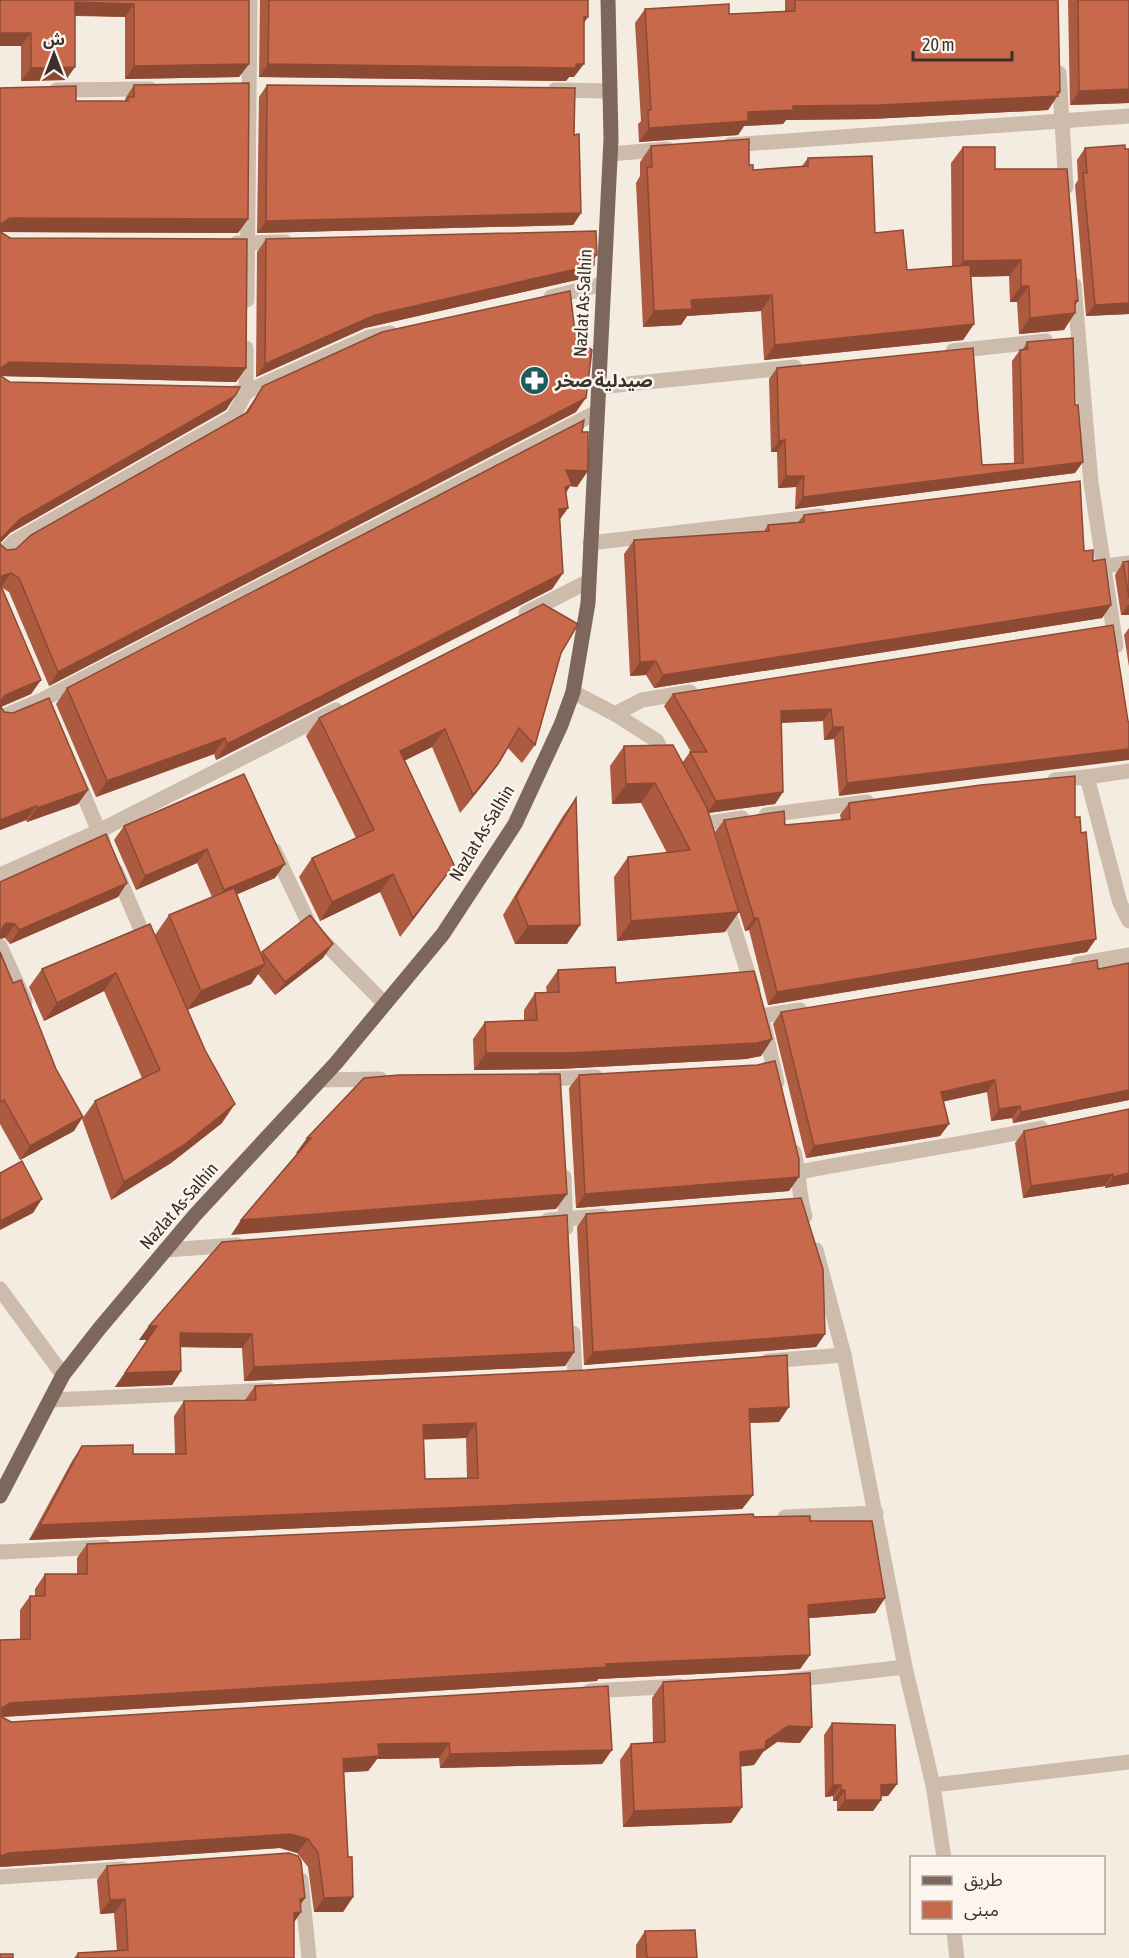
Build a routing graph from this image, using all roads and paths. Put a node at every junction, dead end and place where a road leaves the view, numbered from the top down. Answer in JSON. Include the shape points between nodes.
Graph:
{"nodes":[{"id":1,"x":250,"y":0,"type":"edge"},
{"id":2,"x":608,"y":0,"type":"edge"},
{"id":3,"x":1059,"y":55,"type":"edge"},
{"id":4,"x":166,"y":88,"type":"edge"},
{"id":5,"x":540,"y":90,"type":"edge"},
{"id":6,"x":610,"y":90,"type":"junction"},
{"id":7,"x":36,"y":91,"type":"edge"},
{"id":8,"x":1129,"y":116,"type":"edge"},
{"id":9,"x":1060,"y":121,"type":"junction"},
{"id":10,"x":717,"y":146,"type":"edge"},
{"id":11,"x":681,"y":148,"type":"edge"},
{"id":12,"x":610,"y":154,"type":"junction"},
{"id":13,"x":1067,"y":201,"type":"edge"},
{"id":14,"x":295,"y":242,"type":"edge"},
{"id":15,"x":224,"y":243,"type":"edge"},
{"id":16,"x":248,"y":243,"type":"junction"},
{"id":17,"x":1073,"y":269,"type":"edge"},
{"id":18,"x":603,"y":284,"type":"junction"},
{"id":19,"x":539,"y":300,"type":"edge"},
{"id":20,"x":247,"y":312,"type":"edge"},
{"id":21,"x":404,"y":330,"type":"edge"},
{"id":22,"x":246,"y":334,"type":"edge"},
{"id":23,"x":1079,"y":338,"type":"junction"},
{"id":24,"x":938,"y":352,"type":"edge"},
{"id":25,"x":809,"y":365,"type":"edge"},
{"id":26,"x":598,"y":387,"type":"junction"},
{"id":27,"x":222,"y":391,"type":"edge"},
{"id":28,"x":246,"y":392,"type":"junction"},
{"id":29,"x":597,"y":412,"type":"junction"},
{"id":30,"x":835,"y":514,"type":"edge"},
{"id":31,"x":590,"y":543,"type":"junction"},
{"id":32,"x":0,"y":555,"type":"edge"},
{"id":33,"x":1129,"y":563,"type":"edge"},
{"id":34,"x":1104,"y":566,"type":"junction"},
{"id":35,"x":589,"y":581,"type":"junction"},
{"id":36,"x":515,"y":618,"type":"edge"},
{"id":37,"x":1129,"y":624,"type":"edge"},
{"id":38,"x":1107,"y":626,"type":"junction"},
{"id":39,"x":1118,"y":661,"type":"edge"},
{"id":40,"x":700,"y":690,"type":"edge"},
{"id":41,"x":573,"y":692,"type":"junction"},
{"id":42,"x":348,"y":704,"type":"edge"},
{"id":43,"x":615,"y":714,"type":"junction"},
{"id":44,"x":0,"y":718,"type":"edge"},
{"id":45,"x":71,"y":766,"type":"edge"},
{"id":46,"x":1129,"y":771,"type":"edge"},
{"id":47,"x":1087,"y":777,"type":"junction"},
{"id":48,"x":676,"y":780,"type":"edge"},
{"id":49,"x":1040,"y":782,"type":"edge"},
{"id":50,"x":877,"y":801,"type":"edge"},
{"id":51,"x":692,"y":806,"type":"edge"},
{"id":52,"x":99,"y":831,"type":"junction"},
{"id":53,"x":268,"y":836,"type":"edge"},
{"id":54,"x":0,"y":875,"type":"edge"},
{"id":55,"x":723,"y":891,"type":"edge"},
{"id":56,"x":1129,"y":921,"type":"edge"},
{"id":57,"x":0,"y":946,"type":"edge"},
{"id":58,"x":1129,"y":956,"type":"edge"},
{"id":59,"x":154,"y":961,"type":"edge"},
{"id":60,"x":1060,"y":967,"type":"edge"},
{"id":61,"x":385,"y":1004,"type":"junction"},
{"id":62,"x":819,"y":1007,"type":"edge"},
{"id":63,"x":29,"y":1011,"type":"edge"},
{"id":64,"x":761,"y":1016,"type":"junction"},
{"id":65,"x":772,"y":1063,"type":"junction"},
{"id":66,"x":755,"y":1067,"type":"edge"},
{"id":67,"x":606,"y":1076,"type":"edge"},
{"id":68,"x":392,"y":1079,"type":"edge"},
{"id":69,"x":523,"y":1079,"type":"edge"},
{"id":70,"x":320,"y":1080,"type":"junction"},
{"id":71,"x":780,"y":1096,"type":"edge"},
{"id":72,"x":1059,"y":1124,"type":"edge"},
{"id":73,"x":791,"y":1140,"type":"edge"},
{"id":74,"x":563,"y":1161,"type":"edge"},
{"id":75,"x":800,"y":1173,"type":"junction"},
{"id":76,"x":612,"y":1215,"type":"edge"},
{"id":77,"x":566,"y":1219,"type":"junction"},
{"id":78,"x":530,"y":1222,"type":"edge"},
{"id":79,"x":567,"y":1241,"type":"edge"},
{"id":80,"x":248,"y":1244,"type":"edge"},
{"id":81,"x":165,"y":1250,"type":"junction"},
{"id":82,"x":2,"y":1294,"type":"edge"},
{"id":83,"x":572,"y":1319,"type":"edge"},
{"id":84,"x":844,"y":1355,"type":"junction"},
{"id":85,"x":751,"y":1362,"type":"edge"},
{"id":86,"x":63,"y":1375,"type":"junction"},
{"id":87,"x":575,"y":1375,"type":"edge"},
{"id":88,"x":290,"y":1389,"type":"edge"},
{"id":89,"x":52,"y":1400,"type":"junction"},
{"id":90,"x":0,"y":1496,"type":"edge"},
{"id":91,"x":876,"y":1513,"type":"junction"},
{"id":92,"x":770,"y":1518,"type":"edge"},
{"id":93,"x":118,"y":1547,"type":"edge"},
{"id":94,"x":0,"y":1552,"type":"edge"},
{"id":95,"x":905,"y":1667,"type":"junction"},
{"id":96,"x":775,"y":1681,"type":"edge"},
{"id":97,"x":692,"y":1685,"type":"edge"},
{"id":98,"x":573,"y":1692,"type":"edge"},
{"id":99,"x":1129,"y":1762,"type":"edge"},
{"id":100,"x":933,"y":1785,"type":"junction"},
{"id":101,"x":944,"y":1856,"type":"edge"},
{"id":102,"x":294,"y":1862,"type":"edge"},
{"id":103,"x":140,"y":1868,"type":"edge"},
{"id":104,"x":0,"y":1877,"type":"edge"},
{"id":105,"x":954,"y":1934,"type":"edge"},
{"id":106,"x":309,"y":1958,"type":"edge"},
{"id":107,"x":957,"y":1958,"type":"edge"}],
"edges":[{"from":1,"to":16,"type":"street"},
{"from":2,"to":6,"type":"main road","name":"Nazlat As-Salhin"},
{"from":3,"to":9,"type":"street"},
{"from":4,"to":7,"type":"street"},
{"from":5,"to":6,"type":"street"},
{"from":6,"to":12,"type":"main road","name":"Nazlat As-Salhin"},
{"from":8,"to":9,"type":"street"},
{"from":9,"to":10,"type":"street"},
{"from":9,"to":13,"type":"street"},
{"from":11,"to":12,"type":"street"},
{"from":12,"to":18,"type":"main road","name":"Nazlat As-Salhin","via":[[600,234]]},
{"from":14,"to":16,"type":"street"},
{"from":15,"to":16,"type":"street"},
{"from":16,"to":20,"type":"street"},
{"from":17,"to":23,"type":"street"},
{"from":18,"to":19,"type":"street"},
{"from":18,"to":26,"type":"main road","name":"Nazlat As-Salhin"},
{"from":21,"to":28,"type":"street","via":[[369,337]]},
{"from":22,"to":28,"type":"street"},
{"from":23,"to":24,"type":"street"},
{"from":23,"to":34,"type":"street","via":[[1085,484]]},
{"from":25,"to":26,"type":"street"},
{"from":26,"to":29,"type":"main road","name":"Nazlat As-Salhin"},
{"from":27,"to":28,"type":"street"},
{"from":28,"to":32,"type":"street","via":[[233,417],[15,541]]},
{"from":29,"to":31,"type":"main road","name":"Nazlat As-Salhin"},
{"from":29,"to":44,"type":"street","via":[[43,700]]},
{"from":30,"to":31,"type":"street"},
{"from":31,"to":35,"type":"main road","name":"Nazlat As-Salhin"},
{"from":33,"to":34,"type":"street"},
{"from":34,"to":38,"type":"street"},
{"from":35,"to":36,"type":"street"},
{"from":35,"to":41,"type":"main road","name":"Nazlat As-Salhin"},
{"from":37,"to":38,"type":"street"},
{"from":38,"to":39,"type":"street"},
{"from":40,"to":43,"type":"street","via":[[642,700]]},
{"from":41,"to":43,"type":"street"},
{"from":41,"to":61,"type":"main road","name":"Nazlat As-Salhin","via":[[515,824],[443,934]]},
{"from":42,"to":52,"type":"street","via":[[236,768]]},
{"from":43,"to":48,"type":"street","via":[[657,741]]},
{"from":45,"to":52,"type":"street"},
{"from":46,"to":47,"type":"street"},
{"from":47,"to":49,"type":"street"},
{"from":47,"to":56,"type":"street","via":[[1120,903]]},
{"from":50,"to":51,"type":"street","via":[[704,829]]},
{"from":52,"to":54,"type":"street"},
{"from":52,"to":59,"type":"street"},
{"from":53,"to":61,"type":"street","via":[[312,930]]},
{"from":55,"to":64,"type":"street"},
{"from":57,"to":63,"type":"street"},
{"from":58,"to":60,"type":"street"},
{"from":61,"to":70,"type":"main road","name":"Nazlat As-Salhin"},
{"from":62,"to":64,"type":"street"},
{"from":64,"to":65,"type":"street"},
{"from":65,"to":66,"type":"street"},
{"from":65,"to":71,"type":"street"},
{"from":67,"to":69,"type":"street","via":[[559,1084]]},
{"from":68,"to":70,"type":"street"},
{"from":70,"to":81,"type":"main road","name":"Nazlat As-Salhin"},
{"from":72,"to":75,"type":"street"},
{"from":73,"to":75,"type":"street"},
{"from":74,"to":77,"type":"street"},
{"from":75,"to":84,"type":"street","via":[[794,1201],[824,1273]]},
{"from":76,"to":77,"type":"street"},
{"from":77,"to":78,"type":"street"},
{"from":77,"to":79,"type":"street"},
{"from":80,"to":81,"type":"street"},
{"from":81,"to":86,"type":"main road","name":"Nazlat As-Salhin"},
{"from":82,"to":86,"type":"street"},
{"from":83,"to":87,"type":"street"},
{"from":84,"to":85,"type":"street"},
{"from":84,"to":91,"type":"street"},
{"from":86,"to":89,"type":"main road","name":"Nazlat As-Salhin"},
{"from":88,"to":89,"type":"street"},
{"from":89,"to":90,"type":"main road","name":"Nazlat As-Salhin"},
{"from":91,"to":92,"type":"street"},
{"from":91,"to":95,"type":"street"},
{"from":93,"to":94,"type":"street"},
{"from":95,"to":96,"type":"street"},
{"from":95,"to":100,"type":"street"},
{"from":97,"to":98,"type":"street"},
{"from":99,"to":100,"type":"street"},
{"from":100,"to":101,"type":"street"},
{"from":102,"to":106,"type":"street","via":[[300,1872]]},
{"from":103,"to":104,"type":"street"},
{"from":105,"to":107,"type":"street"}]}
